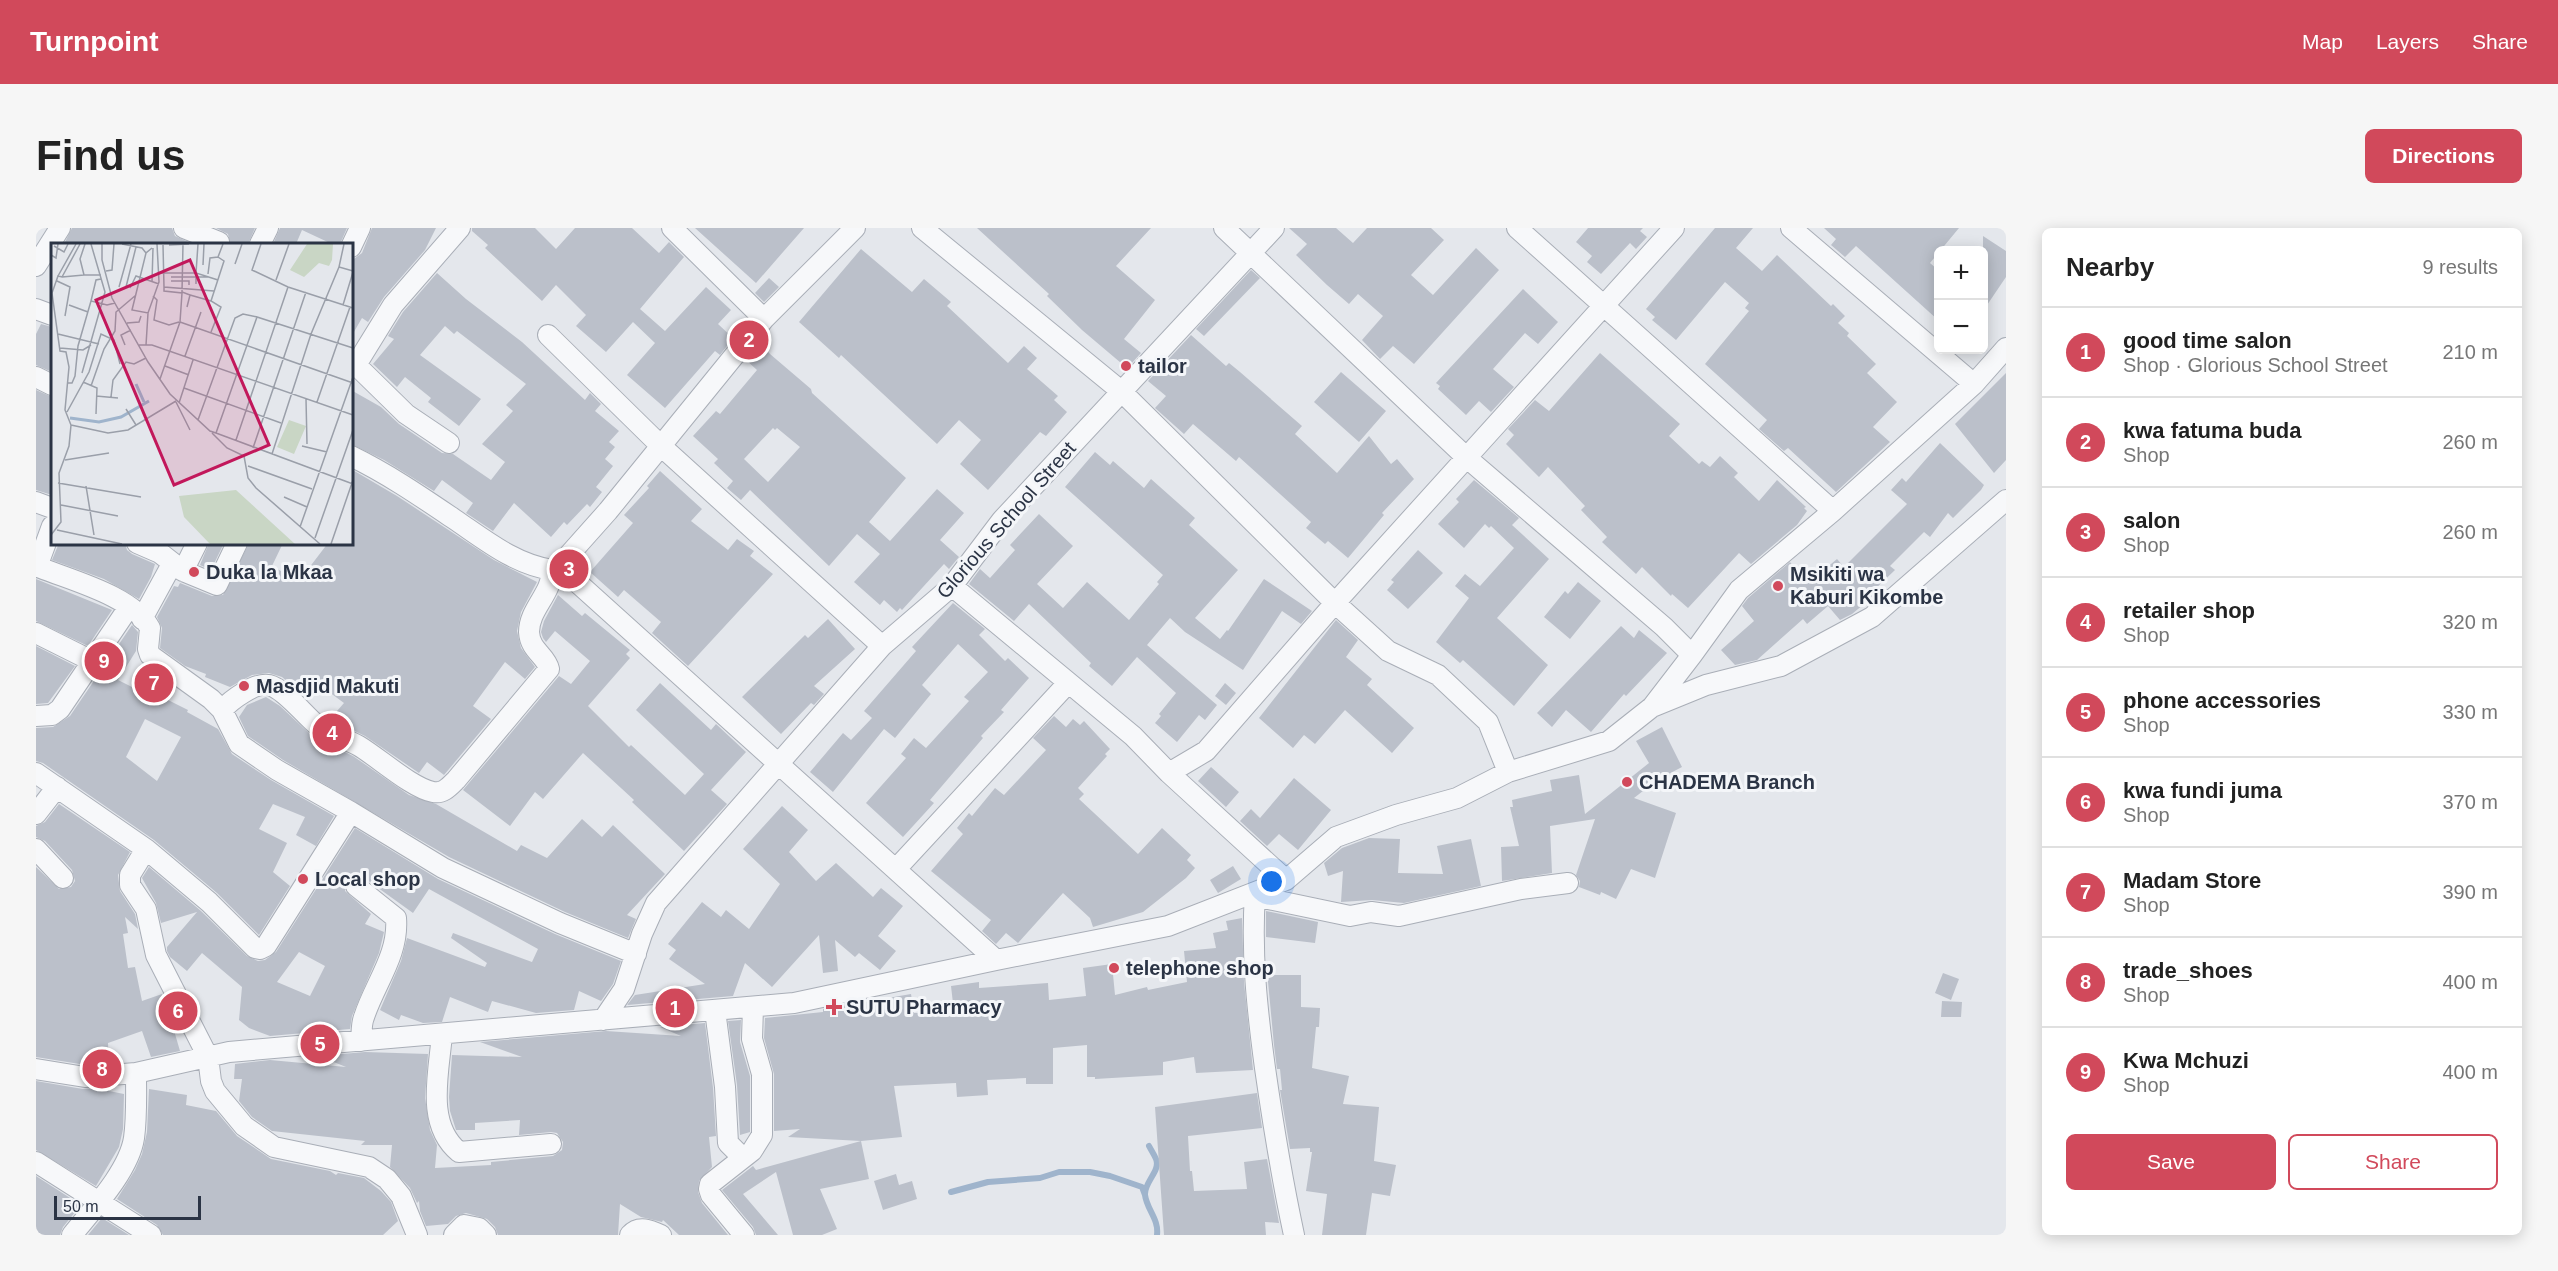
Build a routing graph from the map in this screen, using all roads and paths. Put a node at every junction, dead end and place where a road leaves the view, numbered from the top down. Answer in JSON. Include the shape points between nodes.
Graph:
{"nodes":[{"id":1,"x":60,"y":228,"type":"edge"},
{"id":2,"x":184,"y":228,"type":"edge"},
{"id":3,"x":268,"y":228,"type":"edge"},
{"id":4,"x":360,"y":228,"type":"edge"},
{"id":5,"x":460,"y":228,"type":"edge"},
{"id":6,"x":672,"y":228,"type":"edge"},
{"id":7,"x":855,"y":228,"type":"edge"},
{"id":8,"x":922,"y":228,"type":"edge"},
{"id":9,"x":1224,"y":228,"type":"edge"},
{"id":10,"x":1274,"y":228,"type":"edge"},
{"id":11,"x":1517,"y":228,"type":"edge"},
{"id":12,"x":1674,"y":228,"type":"edge"},
{"id":13,"x":1791,"y":228,"type":"edge"},
{"id":14,"x":221,"y":240,"type":"edge"},
{"id":15,"x":177,"y":243,"type":"edge"},
{"id":16,"x":260,"y":243,"type":"edge"},
{"id":17,"x":352,"y":245,"type":"edge"},
{"id":18,"x":1251,"y":254,"type":"junction"},
{"id":19,"x":36,"y":266,"type":"edge"},
{"id":20,"x":1603,"y":307,"type":"junction"},
{"id":21,"x":36,"y":309,"type":"edge"},
{"id":22,"x":51,"y":315,"type":"edge"},
{"id":23,"x":764,"y":319,"type":"junction"},
{"id":24,"x":548,"y":335,"type":"dead end"},
{"id":25,"x":2006,"y":348,"type":"edge"},
{"id":26,"x":354,"y":366,"type":"edge"},
{"id":27,"x":36,"y":377,"type":"edge"},
{"id":28,"x":51,"y":384,"type":"edge"},
{"id":29,"x":1974,"y":384,"type":"junction"},
{"id":30,"x":1122,"y":391,"type":"junction"},
{"id":31,"x":449,"y":443,"type":"dead end"},
{"id":32,"x":661,"y":446,"type":"junction"},
{"id":33,"x":352,"y":456,"type":"edge"},
{"id":34,"x":1467,"y":458,"type":"junction"},
{"id":35,"x":2006,"y":500,"type":"edge"},
{"id":36,"x":36,"y":502,"type":"edge"},
{"id":37,"x":51,"y":508,"type":"edge"},
{"id":38,"x":1833,"y":511,"type":"junction"},
{"id":39,"x":51,"y":529,"type":"edge"},
{"id":40,"x":139,"y":544,"type":"edge"},
{"id":41,"x":196,"y":544,"type":"edge"},
{"id":42,"x":237,"y":544,"type":"edge"},
{"id":43,"x":36,"y":567,"type":"edge"},
{"id":44,"x":178,"y":567,"type":"junction"},
{"id":45,"x":555,"y":568,"type":"junction"},
{"id":46,"x":952,"y":586,"type":"junction"},
{"id":47,"x":1335,"y":603,"type":"junction"},
{"id":48,"x":136,"y":613,"type":"junction"},
{"id":49,"x":36,"y":633,"type":"edge"},
{"id":50,"x":882,"y":646,"type":"junction"},
{"id":51,"x":1692,"y":655,"type":"junction"},
{"id":52,"x":92,"y":661,"type":"junction"},
{"id":53,"x":1068,"y":683,"type":"junction"},
{"id":54,"x":1652,"y":707,"type":"junction"},
{"id":55,"x":222,"y":710,"type":"junction"},
{"id":56,"x":36,"y":716,"type":"edge"},
{"id":57,"x":780,"y":764,"type":"junction"},
{"id":58,"x":1508,"y":772,"type":"junction"},
{"id":59,"x":36,"y":773,"type":"edge"},
{"id":60,"x":1169,"y":773,"type":"junction"},
{"id":61,"x":57,"y":787,"type":"junction"},
{"id":62,"x":351,"y":812,"type":"junction"},
{"id":63,"x":36,"y":814,"type":"edge"},
{"id":64,"x":36,"y":849,"type":"edge"},
{"id":65,"x":146,"y":849,"type":"junction"},
{"id":66,"x":896,"y":869,"type":"junction"},
{"id":67,"x":63,"y":878,"type":"dead end"},
{"id":68,"x":1286,"y":880,"type":"junction"},
{"id":69,"x":1568,"y":883,"type":"dead end"},
{"id":70,"x":356,"y":886,"type":"dead end"},
{"id":71,"x":1255,"y":894,"type":"junction"},
{"id":72,"x":636,"y":954,"type":"junction"},
{"id":73,"x":996,"y":960,"type":"junction"},
{"id":74,"x":753,"y":1007,"type":"junction"},
{"id":75,"x":715,"y":1010,"type":"junction"},
{"id":76,"x":603,"y":1020,"type":"junction"},
{"id":77,"x":442,"y":1034,"type":"junction"},
{"id":78,"x":361,"y":1041,"type":"junction"},
{"id":79,"x":208,"y":1057,"type":"junction"},
{"id":80,"x":36,"y":1069,"type":"edge"},
{"id":81,"x":136,"y":1073,"type":"junction"},
{"id":82,"x":551,"y":1144,"type":"dead end"},
{"id":83,"x":744,"y":1158,"type":"junction"},
{"id":84,"x":36,"y":1162,"type":"edge"},
{"id":85,"x":99,"y":1201,"type":"junction"},
{"id":86,"x":72,"y":1235,"type":"edge"},
{"id":87,"x":151,"y":1235,"type":"edge"},
{"id":88,"x":417,"y":1235,"type":"edge"},
{"id":89,"x":454,"y":1235,"type":"edge"},
{"id":90,"x":486,"y":1235,"type":"edge"},
{"id":91,"x":630,"y":1235,"type":"edge"},
{"id":92,"x":662,"y":1235,"type":"edge"},
{"id":93,"x":744,"y":1235,"type":"edge"},
{"id":94,"x":1294,"y":1235,"type":"edge"}],
"edges":[{"from":1,"to":19,"type":"street"},
{"from":2,"to":14,"type":"street"},
{"from":2,"to":15,"type":"street"},
{"from":3,"to":16,"type":"street"},
{"from":4,"to":17,"type":"street"},
{"from":5,"to":26,"type":"street","via":[[393,305]]},
{"from":6,"to":23,"type":"street"},
{"from":7,"to":23,"type":"street"},
{"from":8,"to":30,"type":"street"},
{"from":9,"to":18,"type":"street"},
{"from":10,"to":18,"type":"street","name":"Glorious School Street"},
{"from":11,"to":20,"type":"street"},
{"from":12,"to":20,"type":"street"},
{"from":13,"to":29,"type":"street"},
{"from":18,"to":30,"type":"street","name":"Glorious School Street"},
{"from":18,"to":34,"type":"street"},
{"from":20,"to":34,"type":"street"},
{"from":20,"to":38,"type":"street"},
{"from":21,"to":22,"type":"street"},
{"from":23,"to":32,"type":"street"},
{"from":24,"to":32,"type":"street"},
{"from":25,"to":29,"type":"street"},
{"from":26,"to":31,"type":"street","via":[[406,414]]},
{"from":27,"to":28,"type":"street"},
{"from":29,"to":38,"type":"street"},
{"from":30,"to":46,"type":"street","name":"Glorious School Street","via":[[1002,520]]},
{"from":30,"to":47,"type":"street"},
{"from":32,"to":45,"type":"street"},
{"from":32,"to":50,"type":"street"},
{"from":33,"to":45,"type":"street","via":[[386,473],[508,556],[532,567]]},
{"from":34,"to":47,"type":"street"},
{"from":34,"to":51,"type":"street"},
{"from":35,"to":54,"type":"street","via":[[1872,617],[1781,666],[1706,685]]},
{"from":36,"to":37,"type":"street"},
{"from":38,"to":51,"type":"street","via":[[1738,590]]},
{"from":39,"to":43,"type":"street"},
{"from":40,"to":44,"type":"street"},
{"from":41,"to":44,"type":"street"},
{"from":42,"to":44,"type":"street","via":[[218,585]]},
{"from":43,"to":48,"type":"street","via":[[115,598]]},
{"from":44,"to":48,"type":"street"},
{"from":45,"to":55,"type":"street","via":[[550,586],[531,620],[529,634],[533,649],[549,669],[443,792],[421,788],[359,746],[319,726],[277,689],[267,685],[259,685]]},
{"from":45,"to":57,"type":"street"},
{"from":46,"to":50,"type":"street","name":"Glorious School Street"},
{"from":46,"to":53,"type":"street"},
{"from":47,"to":58,"type":"street","via":[[1388,651],[1438,675],[1488,722]]},
{"from":47,"to":60,"type":"street","via":[[1206,751]]},
{"from":48,"to":52,"type":"street"},
{"from":48,"to":55,"type":"street","via":[[150,628],[150,655]]},
{"from":49,"to":52,"type":"street"},
{"from":50,"to":57,"type":"street","name":"Glorious School Street"},
{"from":51,"to":54,"type":"street"},
{"from":52,"to":56,"type":"street","via":[[60,709],[52,715]]},
{"from":53,"to":60,"type":"street","via":[[1133,736]]},
{"from":53,"to":66,"type":"street"},
{"from":54,"to":58,"type":"street","via":[[1610,741]]},
{"from":55,"to":62,"type":"street","via":[[239,744]]},
{"from":57,"to":66,"type":"street"},
{"from":57,"to":72,"type":"street","name":"Glorious School Street","via":[[656,903]]},
{"from":58,"to":68,"type":"street","via":[[1456,798],[1336,837]]},
{"from":59,"to":61,"type":"street"},
{"from":60,"to":68,"type":"street"},
{"from":61,"to":63,"type":"street"},
{"from":61,"to":65,"type":"street"},
{"from":62,"to":65,"type":"street","via":[[266,946],[260,949]]},
{"from":62,"to":72,"type":"street","via":[[443,868]]},
{"from":64,"to":67,"type":"street"},
{"from":65,"to":79,"type":"street","via":[[130,875],[130,885],[146,909],[156,955]]},
{"from":66,"to":73,"type":"street"},
{"from":68,"to":71,"type":"street"},
{"from":69,"to":71,"type":"street","via":[[1521,889],[1399,916],[1371,912],[1350,916]]},
{"from":70,"to":78,"type":"street","via":[[396,918],[397,933],[394,949],[363,1019]]},
{"from":71,"to":73,"type":"street","via":[[1168,926]]},
{"from":71,"to":94,"type":"street","via":[[1252,938],[1256,1004],[1278,1157]]},
{"from":72,"to":76,"type":"street","name":"Glorious School Street","via":[[624,989]]},
{"from":73,"to":74,"type":"street","via":[[794,1003]]},
{"from":74,"to":75,"type":"street"},
{"from":74,"to":83,"type":"street","via":[[752,1039],[762,1074],[762,1135]]},
{"from":75,"to":76,"type":"street"},
{"from":75,"to":83,"type":"street","via":[[728,1143]]},
{"from":76,"to":77,"type":"street"},
{"from":77,"to":78,"type":"street"},
{"from":77,"to":82,"type":"street","via":[[437,1094],[439,1124],[449,1144],[459,1152]]},
{"from":78,"to":79,"type":"street"},
{"from":79,"to":81,"type":"street"},
{"from":79,"to":88,"type":"street","via":[[215,1091],[244,1126],[274,1147],[369,1167],[387,1179],[401,1196]]},
{"from":80,"to":81,"type":"street","via":[[85,1077]]},
{"from":81,"to":85,"type":"street","via":[[134,1138],[129,1156]]},
{"from":83,"to":93,"type":"street","via":[[709,1189]]},
{"from":84,"to":85,"type":"street"},
{"from":85,"to":86,"type":"street"},
{"from":85,"to":87,"type":"street"},
{"from":89,"to":90,"type":"street","via":[[464,1225],[472,1224]]},
{"from":91,"to":92,"type":"street","via":[[638,1229],[648,1229]]}]}
